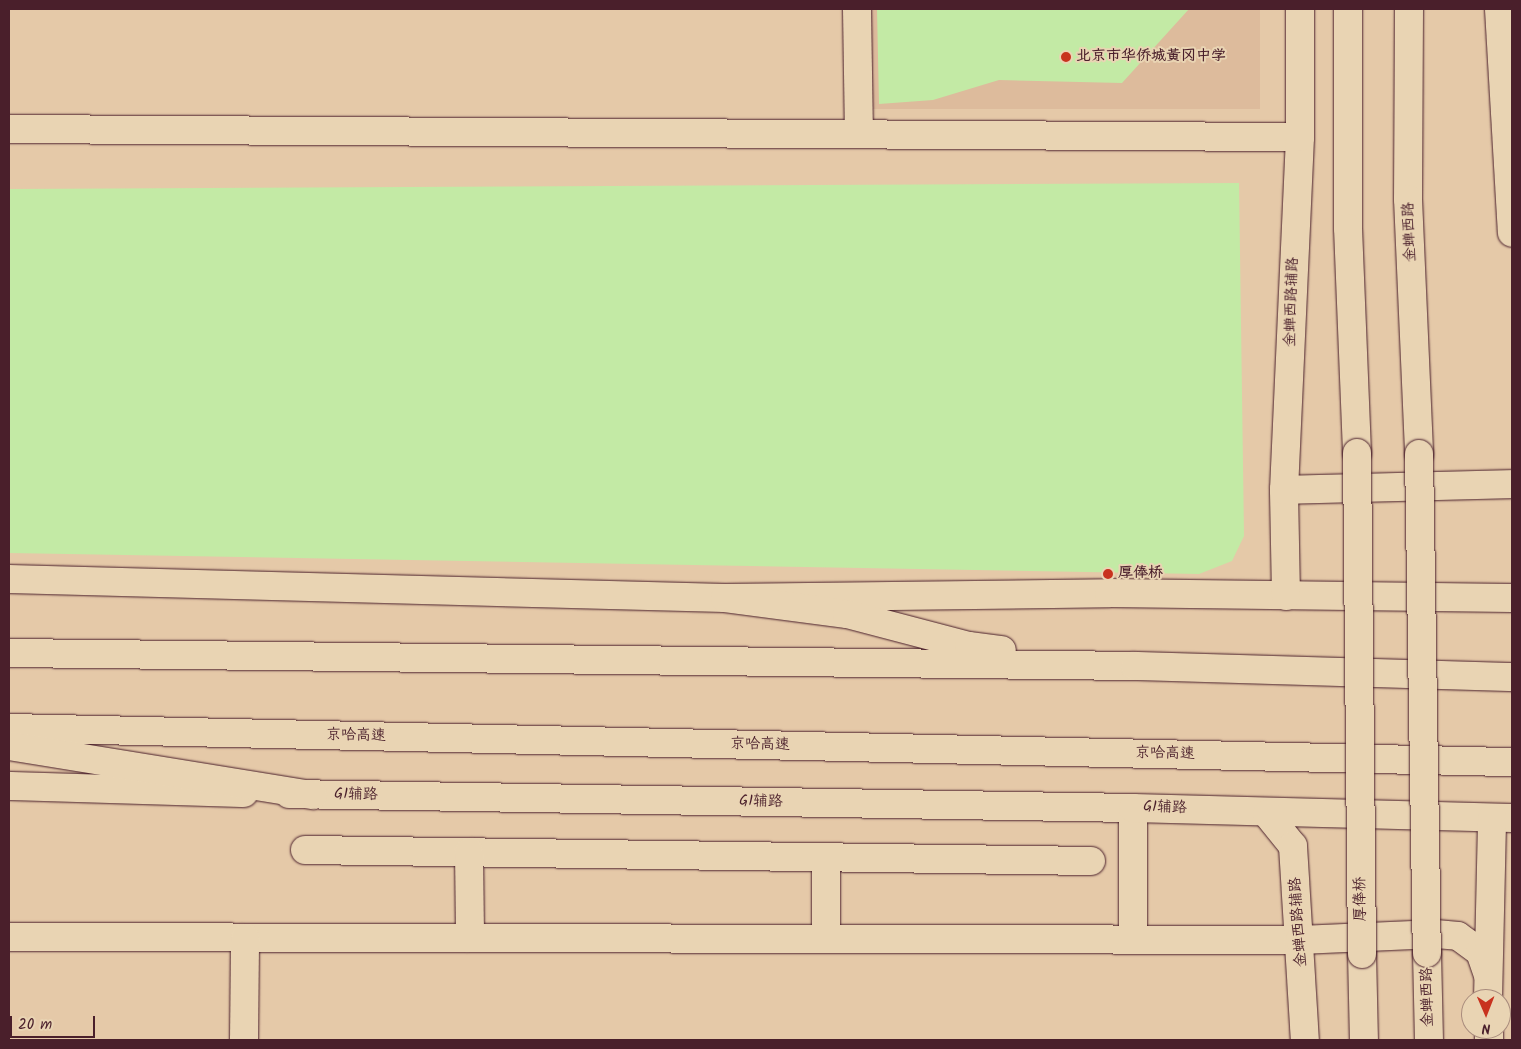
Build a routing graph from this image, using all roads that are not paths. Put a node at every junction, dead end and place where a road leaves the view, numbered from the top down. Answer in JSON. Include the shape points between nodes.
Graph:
{"nodes":[{"id":1,"x":858,"y":9,"type":"edge"},
{"id":2,"x":1300,"y":9,"type":"edge"},
{"id":3,"x":1348,"y":9,"type":"edge"},
{"id":4,"x":1409,"y":9,"type":"edge"},
{"id":5,"x":1499,"y":9,"type":"edge"},
{"id":6,"x":9,"y":129,"type":"edge"},
{"id":7,"x":859,"y":133,"type":"junction"},
{"id":8,"x":1300,"y":137,"type":"junction"},
{"id":9,"x":1512,"y":233,"type":"edge"},
{"id":10,"x":1512,"y":484,"type":"edge"},
{"id":11,"x":1284,"y":490,"type":"junction"},
{"id":12,"x":9,"y":579,"type":"edge"},
{"id":13,"x":1286,"y":596,"type":"junction"},
{"id":14,"x":725,"y":598,"type":"junction"},
{"id":15,"x":1512,"y":598,"type":"edge"},
{"id":16,"x":9,"y":653,"type":"edge"},
{"id":17,"x":1135,"y":666,"type":"junction"},
{"id":18,"x":1512,"y":677,"type":"edge"},
{"id":19,"x":9,"y":728,"type":"edge"},
{"id":20,"x":9,"y":746,"type":"edge"},
{"id":21,"x":1512,"y":762,"type":"edge"},
{"id":22,"x":9,"y":786,"type":"edge"},
{"id":23,"x":313,"y":795,"type":"junction"},
{"id":24,"x":1133,"y":808,"type":"junction"},
{"id":25,"x":1267,"y":814,"type":"junction"},
{"id":26,"x":1502,"y":818,"type":"edge"},
{"id":27,"x":305,"y":850,"type":"dead end"},
{"id":28,"x":469,"y":852,"type":"junction"},
{"id":29,"x":826,"y":858,"type":"junction"},
{"id":30,"x":1091,"y":861,"type":"dead end"},
{"id":31,"x":9,"y":937,"type":"edge"},
{"id":32,"x":245,"y":938,"type":"junction"},
{"id":33,"x":470,"y":938,"type":"junction"},
{"id":34,"x":826,"y":939,"type":"junction"},
{"id":35,"x":1133,"y":939,"type":"junction"},
{"id":36,"x":1300,"y":940,"type":"junction"},
{"id":37,"x":1488,"y":987,"type":"edge"},
{"id":38,"x":244,"y":1040,"type":"edge"},
{"id":39,"x":1305,"y":1040,"type":"edge"},
{"id":40,"x":1364,"y":1040,"type":"edge"},
{"id":41,"x":1429,"y":1040,"type":"edge"}],
"edges":[{"from":1,"to":7,"type":"main road"},
{"from":2,"to":8,"type":"main road","name":"金蝉西路辅路"},
{"from":3,"to":40,"type":"main road","name":"厚俸桥","bridge":true,"via":[[1348,228],[1357,453]]},
{"from":4,"to":41,"type":"main road","name":"金蝉西路","bridge":true,"via":[[1408,200],[1419,454]]},
{"from":5,"to":9,"type":"main road"},
{"from":6,"to":7,"type":"main road"},
{"from":7,"to":8,"type":"main road"},
{"from":8,"to":11,"type":"main road","name":"金蝉西路辅路"},
{"from":10,"to":11,"type":"main road"},
{"from":11,"to":13,"type":"main road","name":"金蝉西路辅路"},
{"from":12,"to":14,"type":"main road"},
{"from":13,"to":14,"type":"main road","via":[[1109,593]]},
{"from":13,"to":15,"type":"main road"},
{"from":14,"to":17,"type":"main road","via":[[847,614],[969,646]]},
{"from":16,"to":17,"type":"main road"},
{"from":17,"to":18,"type":"main road"},
{"from":19,"to":21,"type":"main road","name":"京哈高速"},
{"from":20,"to":23,"type":"main road"},
{"from":22,"to":23,"type":"main road","name":"G1辅路"},
{"from":23,"to":24,"type":"main road","name":"G1辅路"},
{"from":24,"to":25,"type":"main road","name":"G1辅路"},
{"from":24,"to":35,"type":"main road"},
{"from":25,"to":26,"type":"main road","name":"G1辅路"},
{"from":25,"to":36,"type":"main road","name":"金蝉西路辅路","via":[[1293,846]]},
{"from":26,"to":37,"type":"main road"},
{"from":27,"to":28,"type":"main road"},
{"from":28,"to":29,"type":"main road"},
{"from":28,"to":33,"type":"main road"},
{"from":29,"to":30,"type":"main road"},
{"from":29,"to":34,"type":"main road"},
{"from":31,"to":32,"type":"main road"},
{"from":32,"to":33,"type":"main road"},
{"from":32,"to":38,"type":"main road"},
{"from":33,"to":34,"type":"main road"},
{"from":34,"to":35,"type":"main road"},
{"from":35,"to":36,"type":"main road"},
{"from":36,"to":37,"type":"main road","via":[[1436,934],[1458,936],[1480,952]]},
{"from":36,"to":39,"type":"main road","name":"金蝉西路辅路"}]}
